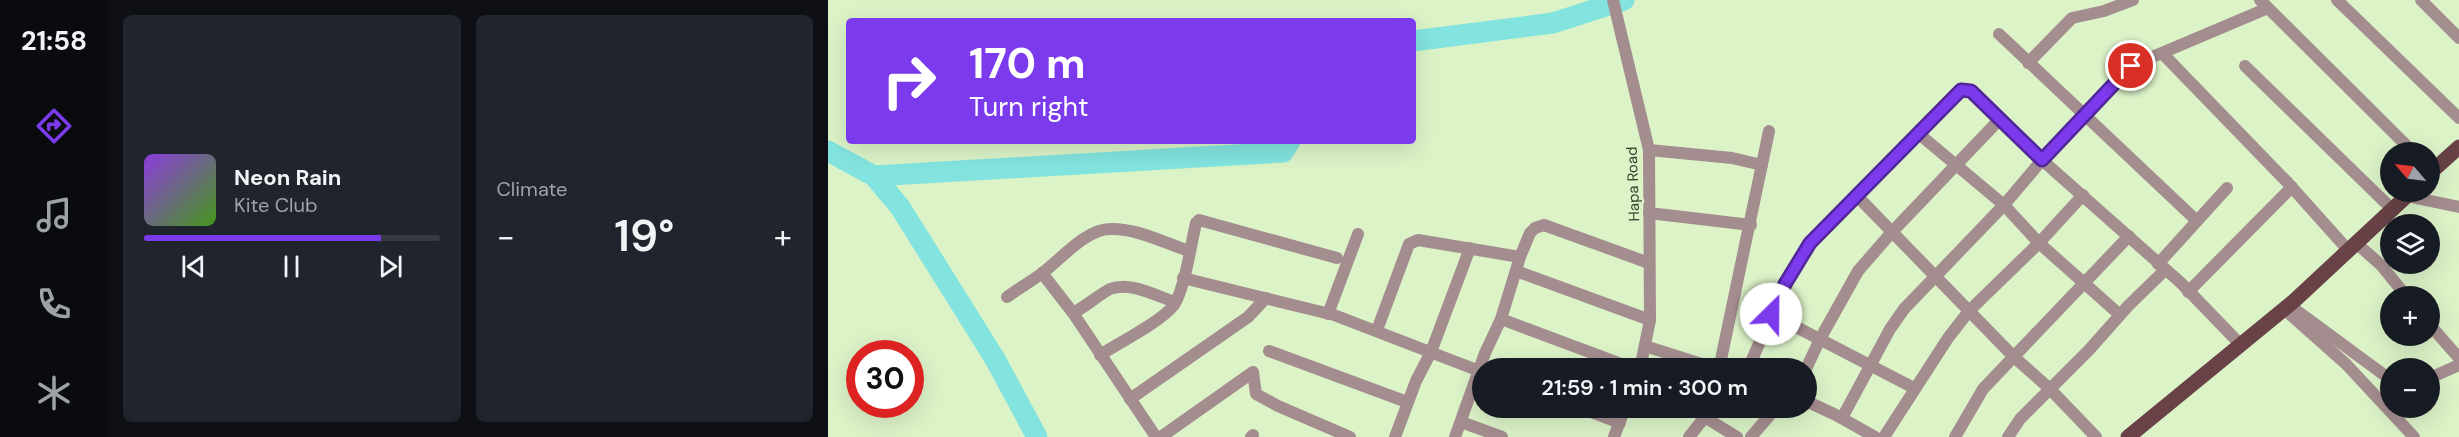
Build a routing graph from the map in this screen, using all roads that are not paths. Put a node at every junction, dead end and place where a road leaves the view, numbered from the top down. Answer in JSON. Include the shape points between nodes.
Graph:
{"nodes":[{"id":1,"x":1613,"y":0,"type":"edge"},
{"id":2,"x":2133,"y":0,"type":"edge"},
{"id":3,"x":2337,"y":0,"type":"edge"},
{"id":4,"x":2421,"y":0,"type":"edge"},
{"id":5,"x":2264,"y":4,"type":"edge"},
{"id":6,"x":1998,"y":34,"type":"dead end"},
{"id":7,"x":2459,"y":38,"type":"edge"},
{"id":8,"x":2162,"y":53,"type":"junction"},
{"id":9,"x":2028,"y":63,"type":"junction"},
{"id":10,"x":2245,"y":66,"type":"dead end"},
{"id":11,"x":2085,"y":117,"type":"junction"},
{"id":12,"x":2459,"y":118,"type":"edge"},
{"id":13,"x":1999,"y":120,"type":"junction"},
{"id":14,"x":1769,"y":131,"type":"dead end"},
{"id":15,"x":1919,"y":134,"type":"junction"},
{"id":16,"x":2403,"y":142,"type":"edge"},
{"id":17,"x":2459,"y":147,"type":"edge"},
{"id":18,"x":1648,"y":150,"type":"junction"},
{"id":19,"x":2042,"y":160,"type":"junction"},
{"id":20,"x":2440,"y":163,"type":"edge"},
{"id":21,"x":1762,"y":165,"type":"junction"},
{"id":22,"x":1957,"y":166,"type":"junction"},
{"id":23,"x":2292,"y":187,"type":"junction"},
{"id":24,"x":2227,"y":188,"type":"dead end"},
{"id":25,"x":2083,"y":195,"type":"junction"},
{"id":26,"x":1857,"y":196,"type":"junction"},
{"id":27,"x":2400,"y":202,"type":"edge"},
{"id":28,"x":2439,"y":202,"type":"edge"},
{"id":29,"x":2004,"y":205,"type":"junction"},
{"id":30,"x":2459,"y":207,"type":"edge"},
{"id":31,"x":2393,"y":210,"type":"junction"},
{"id":32,"x":1649,"y":213,"type":"junction"},
{"id":33,"x":2197,"y":221,"type":"junction"},
{"id":34,"x":1751,"y":225,"type":"junction"},
{"id":35,"x":1892,"y":232,"type":"junction"},
{"id":36,"x":1358,"y":234,"type":"dead end"},
{"id":37,"x":2129,"y":236,"type":"junction"},
{"id":38,"x":2039,"y":243,"type":"junction"},
{"id":39,"x":2352,"y":247,"type":"junction"},
{"id":40,"x":1470,"y":248,"type":"junction"},
{"id":41,"x":1190,"y":251,"type":"junction"},
{"id":42,"x":1520,"y":257,"type":"junction"},
{"id":43,"x":1337,"y":258,"type":"dead end"},
{"id":44,"x":1649,"y":263,"type":"junction"},
{"id":45,"x":2162,"y":267,"type":"junction"},
{"id":46,"x":1516,"y":271,"type":"junction"},
{"id":47,"x":1042,"y":273,"type":"junction"},
{"id":48,"x":1935,"y":276,"type":"junction"},
{"id":49,"x":1183,"y":278,"type":"junction"},
{"id":50,"x":2084,"y":281,"type":"junction"},
{"id":51,"x":2398,"y":286,"type":"edge"},
{"id":52,"x":2188,"y":292,"type":"junction"},
{"id":53,"x":1007,"y":297,"type":"dead end"},
{"id":54,"x":1266,"y":298,"type":"junction"},
{"id":55,"x":1175,"y":302,"type":"junction"},
{"id":56,"x":2287,"y":307,"type":"junction"},
{"id":57,"x":1969,"y":311,"type":"junction"},
{"id":58,"x":1074,"y":313,"type":"junction"},
{"id":59,"x":1328,"y":314,"type":"junction"},
{"id":60,"x":1771,"y":314,"type":"junction"},
{"id":61,"x":2120,"y":315,"type":"junction"},
{"id":62,"x":1501,"y":318,"type":"junction"},
{"id":63,"x":1650,"y":320,"type":"junction"},
{"id":64,"x":1377,"y":330,"type":"junction"},
{"id":65,"x":2440,"y":336,"type":"edge"},
{"id":66,"x":1820,"y":339,"type":"junction"},
{"id":67,"x":2240,"y":344,"type":"junction"},
{"id":68,"x":1645,"y":346,"type":"junction"},
{"id":69,"x":1269,"y":351,"type":"dead end"},
{"id":70,"x":1431,"y":351,"type":"junction"},
{"id":71,"x":1100,"y":355,"type":"junction"},
{"id":72,"x":2014,"y":357,"type":"junction"},
{"id":73,"x":1485,"y":358,"type":"edge"},
{"id":74,"x":1606,"y":358,"type":"edge"},
{"id":75,"x":1642,"y":358,"type":"edge"},
{"id":76,"x":1683,"y":358,"type":"edge"},
{"id":77,"x":1721,"y":358,"type":"edge"},
{"id":78,"x":1753,"y":358,"type":"edge"},
{"id":79,"x":1811,"y":358,"type":"edge"},
{"id":80,"x":2459,"y":358,"type":"edge"},
{"id":81,"x":1871,"y":364,"type":"junction"},
{"id":82,"x":2459,"y":365,"type":"edge"},
{"id":83,"x":1472,"y":368,"type":"edge"},
{"id":84,"x":2380,"y":372,"type":"edge"},
{"id":85,"x":2440,"y":374,"type":"edge"},
{"id":86,"x":1914,"y":388,"type":"junction"},
{"id":87,"x":2050,"y":389,"type":"junction"},
{"id":88,"x":1472,"y":392,"type":"edge"},
{"id":89,"x":1130,"y":399,"type":"junction"},
{"id":90,"x":1407,"y":402,"type":"junction"},
{"id":91,"x":1817,"y":406,"type":"edge"},
{"id":92,"x":1607,"y":418,"type":"edge"},
{"id":93,"x":1622,"y":418,"type":"edge"},
{"id":94,"x":1704,"y":418,"type":"edge"},
{"id":95,"x":1716,"y":418,"type":"edge"},
{"id":96,"x":1767,"y":418,"type":"edge"},
{"id":97,"x":1842,"y":418,"type":"junction"},
{"id":98,"x":1461,"y":422,"type":"junction"},
{"id":99,"x":1620,"y":423,"type":"junction"},
{"id":100,"x":1156,"y":437,"type":"edge"},
{"id":101,"x":1161,"y":437,"type":"edge"},
{"id":102,"x":1350,"y":437,"type":"edge"},
{"id":103,"x":1395,"y":437,"type":"edge"},
{"id":104,"x":1455,"y":437,"type":"edge"},
{"id":105,"x":1502,"y":437,"type":"edge"},
{"id":106,"x":1614,"y":437,"type":"edge"},
{"id":107,"x":1689,"y":437,"type":"edge"},
{"id":108,"x":1737,"y":437,"type":"edge"},
{"id":109,"x":1751,"y":437,"type":"edge"},
{"id":110,"x":1875,"y":437,"type":"edge"},
{"id":111,"x":1884,"y":437,"type":"edge"},
{"id":112,"x":1954,"y":437,"type":"edge"},
{"id":113,"x":2008,"y":437,"type":"edge"},
{"id":114,"x":2096,"y":437,"type":"edge"},
{"id":115,"x":2128,"y":437,"type":"edge"},
{"id":116,"x":2414,"y":437,"type":"edge"}],
"edges":[{"from":1,"to":18,"type":"street","name":"Hapa Road"},
{"from":2,"to":9,"type":"street","via":[[2072,18]]},
{"from":3,"to":12,"type":"street"},
{"from":4,"to":7,"type":"street"},
{"from":5,"to":8,"type":"street"},
{"from":5,"to":16,"type":"street"},
{"from":6,"to":9,"type":"street"},
{"from":8,"to":11,"type":"street","via":[[2134,63]]},
{"from":8,"to":23,"type":"street"},
{"from":9,"to":11,"type":"street"},
{"from":10,"to":31,"type":"street"},
{"from":11,"to":19,"type":"street"},
{"from":11,"to":33,"type":"street"},
{"from":13,"to":15,"type":"street","via":[[1966,89]]},
{"from":13,"to":19,"type":"street"},
{"from":13,"to":22,"type":"street"},
{"from":14,"to":21,"type":"street"},
{"from":15,"to":22,"type":"street"},
{"from":15,"to":26,"type":"street"},
{"from":17,"to":20,"type":"main road"},
{"from":18,"to":21,"type":"street","via":[[1732,158]]},
{"from":18,"to":32,"type":"street","name":"Hapa Road"},
{"from":19,"to":25,"type":"street"},
{"from":19,"to":29,"type":"street"},
{"from":21,"to":34,"type":"street"},
{"from":22,"to":29,"type":"street"},
{"from":22,"to":35,"type":"street"},
{"from":23,"to":39,"type":"street"},
{"from":23,"to":52,"type":"street"},
{"from":24,"to":33,"type":"street"},
{"from":25,"to":37,"type":"street"},
{"from":25,"to":38,"type":"street"},
{"from":26,"to":35,"type":"street"},
{"from":26,"to":60,"type":"street","via":[[1810,243]]},
{"from":27,"to":31,"type":"main road"},
{"from":28,"to":30,"type":"street"},
{"from":29,"to":38,"type":"street"},
{"from":29,"to":48,"type":"street"},
{"from":31,"to":39,"type":"main road"},
{"from":32,"to":34,"type":"street"},
{"from":32,"to":44,"type":"street","name":"Hapa Road"},
{"from":33,"to":45,"type":"street"},
{"from":34,"to":77,"type":"street"},
{"from":35,"to":48,"type":"street"},
{"from":35,"to":66,"type":"street","via":[[1858,271]]},
{"from":36,"to":59,"type":"street"},
{"from":37,"to":45,"type":"street"},
{"from":37,"to":50,"type":"street"},
{"from":38,"to":50,"type":"street"},
{"from":38,"to":57,"type":"street"},
{"from":39,"to":51,"type":"street","via":[[2381,265]]},
{"from":39,"to":56,"type":"main road"},
{"from":40,"to":42,"type":"street"},
{"from":40,"to":64,"type":"street","via":[[1418,240],[1409,244]]},
{"from":40,"to":70,"type":"street"},
{"from":41,"to":43,"type":"street","via":[[1196,223],[1201,220]]},
{"from":41,"to":47,"type":"street","via":[[1133,232],[1110,229],[1089,235]]},
{"from":41,"to":49,"type":"street"},
{"from":42,"to":44,"type":"street","via":[[1530,233],[1544,225]]},
{"from":42,"to":46,"type":"street"},
{"from":44,"to":63,"type":"street","name":"Hapa Road"},
{"from":45,"to":52,"type":"street"},
{"from":45,"to":61,"type":"street"},
{"from":46,"to":62,"type":"street"},
{"from":46,"to":63,"type":"street"},
{"from":47,"to":53,"type":"street"},
{"from":47,"to":58,"type":"street"},
{"from":48,"to":57,"type":"street"},
{"from":48,"to":81,"type":"street","via":[[1904,309]]},
{"from":49,"to":54,"type":"street"},
{"from":49,"to":55,"type":"street"},
{"from":50,"to":61,"type":"street"},
{"from":50,"to":72,"type":"street"},
{"from":52,"to":67,"type":"street"},
{"from":54,"to":59,"type":"street"},
{"from":54,"to":89,"type":"street","via":[[1248,317]]},
{"from":55,"to":58,"type":"street","via":[[1123,287],[1110,290]]},
{"from":55,"to":71,"type":"street","via":[[1158,319]]},
{"from":56,"to":67,"type":"main road"},
{"from":56,"to":84,"type":"street"},
{"from":56,"to":116,"type":"street","via":[[2346,363]]},
{"from":57,"to":72,"type":"street"},
{"from":57,"to":86,"type":"street"},
{"from":58,"to":71,"type":"street"},
{"from":59,"to":64,"type":"street"},
{"from":60,"to":66,"type":"street"},
{"from":60,"to":78,"type":"street"},
{"from":61,"to":87,"type":"street"},
{"from":62,"to":73,"type":"street"},
{"from":62,"to":74,"type":"street"},
{"from":63,"to":68,"type":"street","name":"Hapa Road"},
{"from":64,"to":70,"type":"street"},
{"from":65,"to":80,"type":"street"},
{"from":66,"to":79,"type":"street"},
{"from":66,"to":81,"type":"street"},
{"from":67,"to":115,"type":"main road"},
{"from":68,"to":75,"type":"street","name":"Hapa Road"},
{"from":68,"to":76,"type":"street"},
{"from":69,"to":90,"type":"street"},
{"from":70,"to":83,"type":"street"},
{"from":70,"to":90,"type":"street"},
{"from":71,"to":89,"type":"street"},
{"from":72,"to":87,"type":"street"},
{"from":72,"to":112,"type":"street","via":[[1983,389]]},
{"from":81,"to":86,"type":"street"},
{"from":81,"to":97,"type":"street"},
{"from":82,"to":85,"type":"street"},
{"from":86,"to":111,"type":"street"},
{"from":87,"to":113,"type":"street","via":[[2020,418]]},
{"from":87,"to":114,"type":"street"},
{"from":88,"to":98,"type":"street"},
{"from":89,"to":100,"type":"street"},
{"from":90,"to":103,"type":"street"},
{"from":91,"to":97,"type":"street"},
{"from":92,"to":99,"type":"street"},
{"from":93,"to":99,"type":"street"},
{"from":94,"to":107,"type":"street"},
{"from":95,"to":108,"type":"street"},
{"from":96,"to":109,"type":"street"},
{"from":97,"to":110,"type":"street"},
{"from":98,"to":104,"type":"street"},
{"from":98,"to":105,"type":"street"},
{"from":99,"to":106,"type":"street"},
{"from":101,"to":102,"type":"street","via":[[1254,372],[1256,394]]}]}
